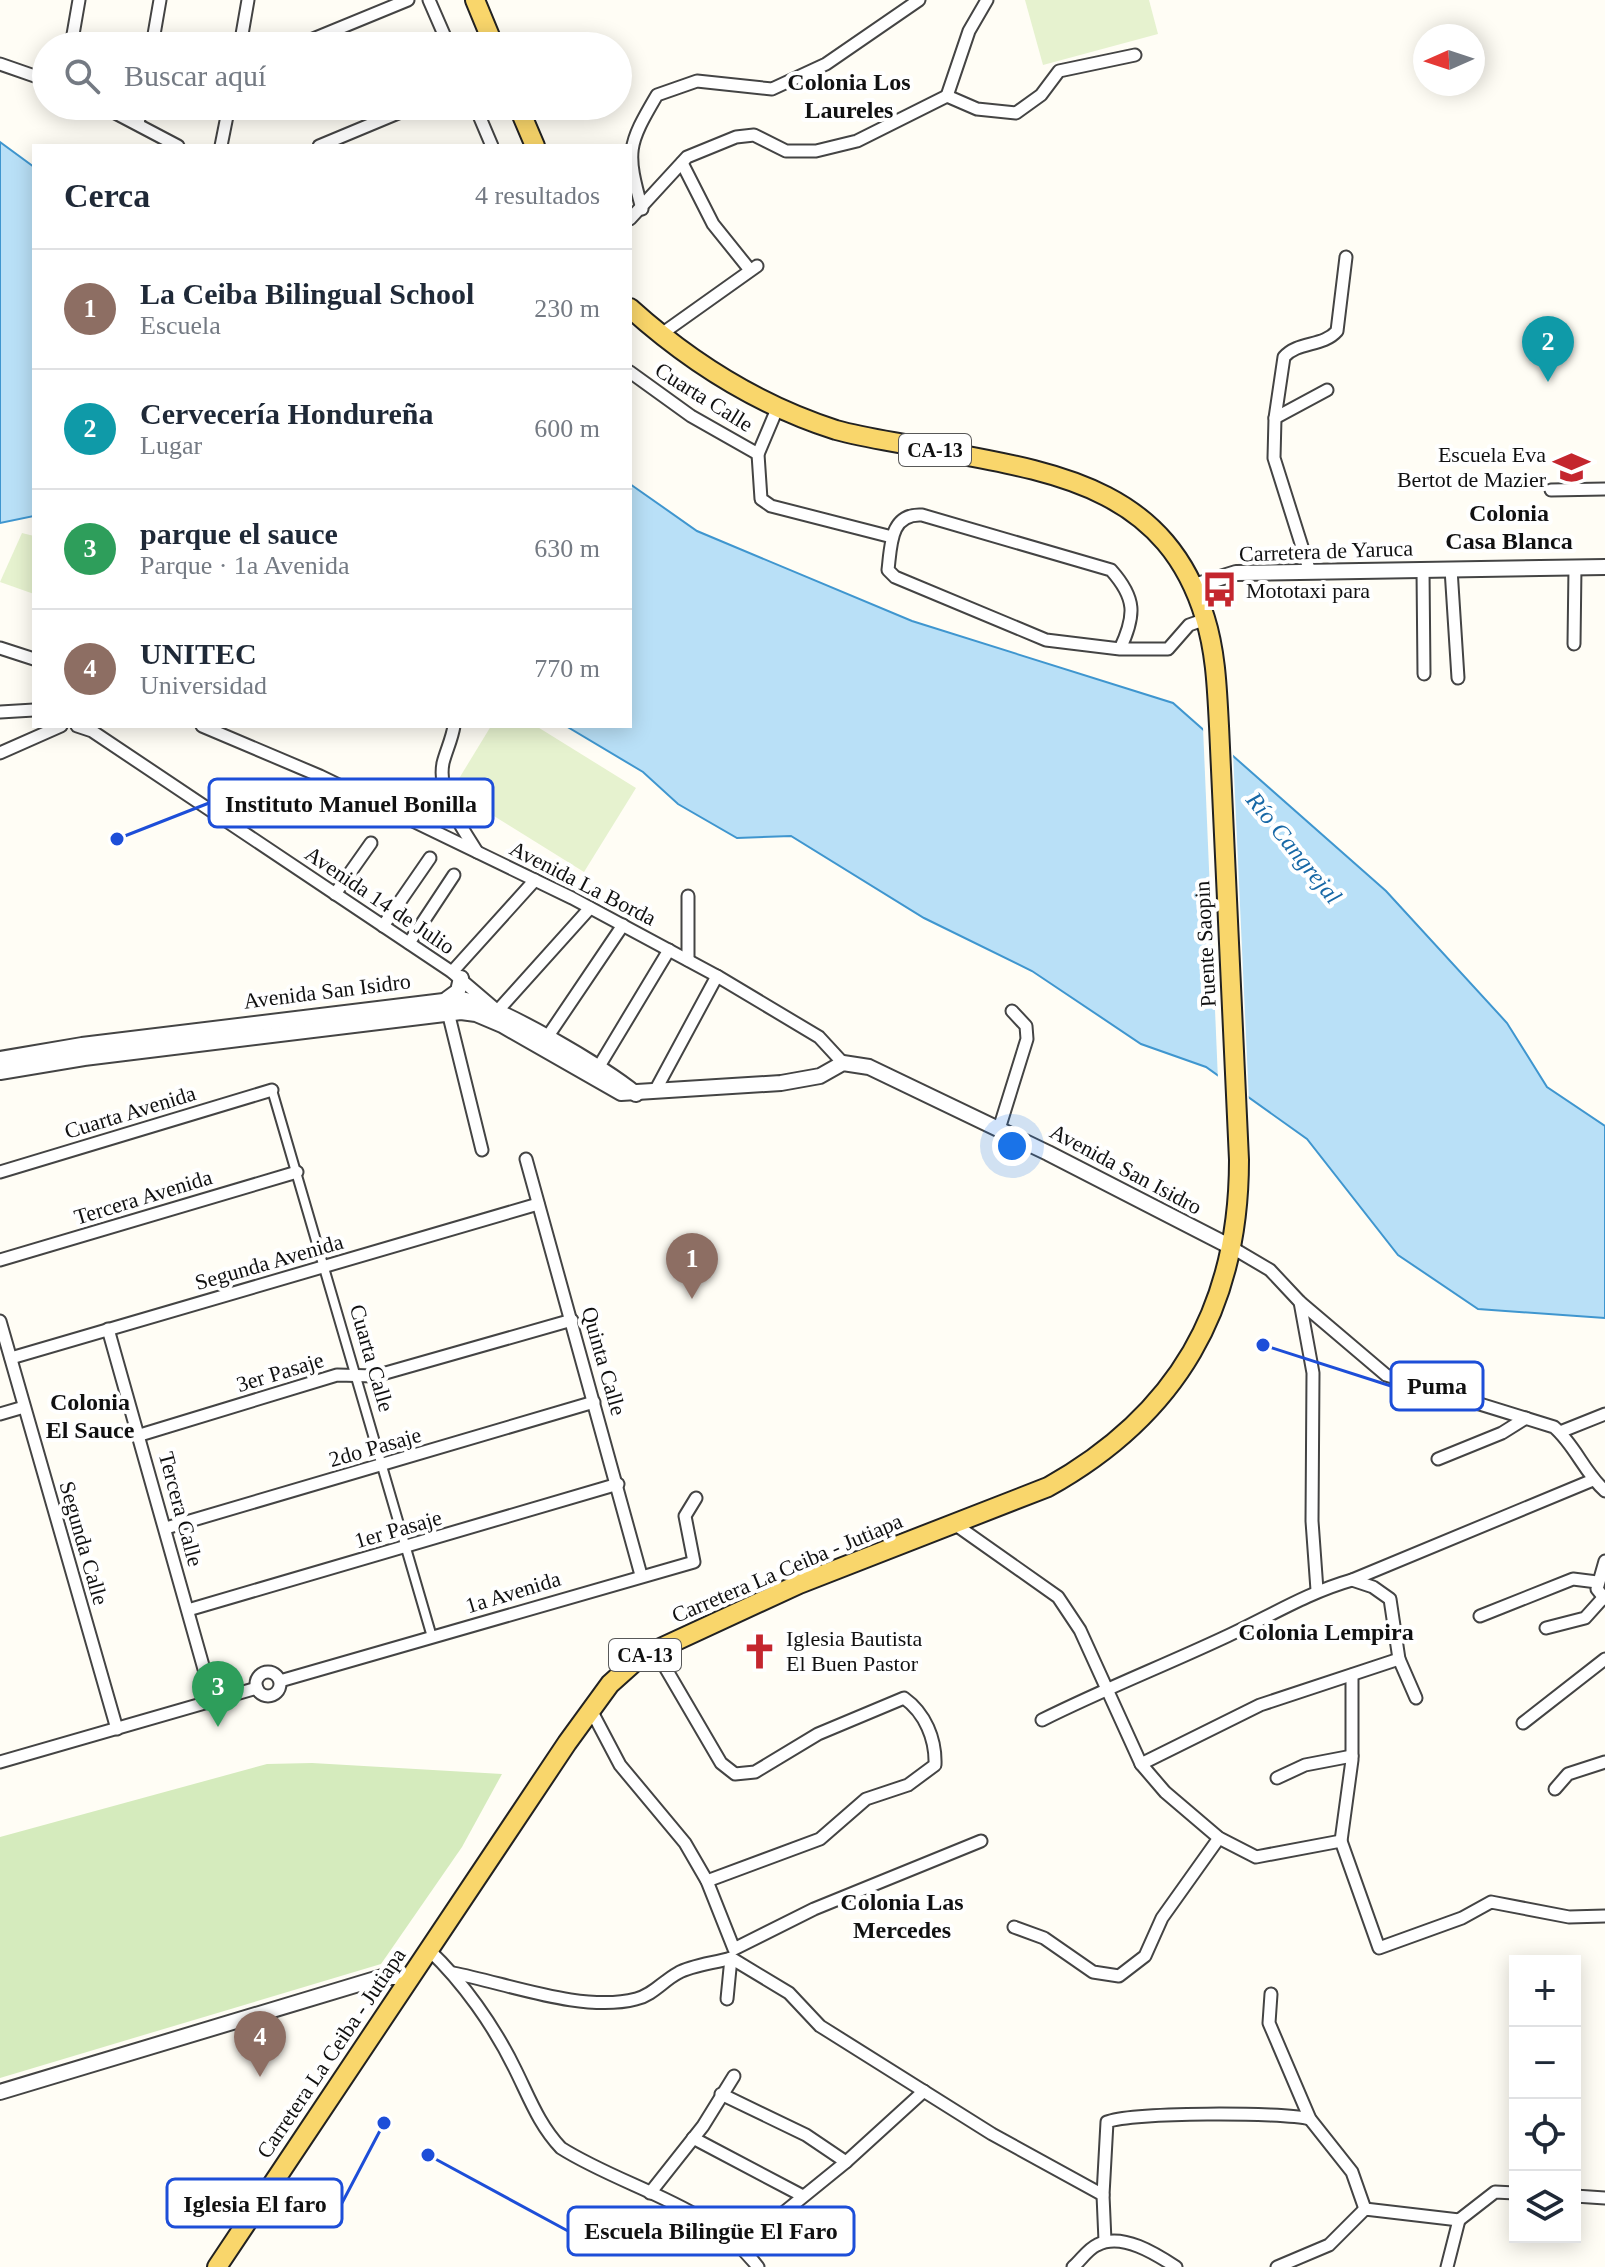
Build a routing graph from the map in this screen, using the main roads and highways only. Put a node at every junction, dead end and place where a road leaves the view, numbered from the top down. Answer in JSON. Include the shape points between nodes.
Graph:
{"nodes":[{"id":1,"x":475,"y":0,"type":"edge"},
{"id":2,"x":488,"y":32,"type":"edge"},
{"id":3,"x":524,"y":120,"type":"edge"},
{"id":4,"x":534,"y":144,"type":"edge"},
{"id":5,"x":632,"y":310,"type":"edge"},
{"id":6,"x":1239,"y":1160,"type":"joint"},
{"id":7,"x":217,"y":2267,"type":"edge"}],
"edges":[{"from":1,"to":2,"type":"main road"},
{"from":3,"to":4,"type":"main road"},
{"from":5,"to":6,"type":"main road","name":"Puente Saopin","number":"CA-13","via":[[711,373],[777,409],[839,431],[1038,470],[1087,485],[1119,501],[1178,556],[1194,586],[1214,655]]},
{"from":6,"to":7,"type":"main road","name":"Carretera La Ceiba - Jutiapa","number":"CA-13","via":[[1239,1209],[1231,1247],[1201,1338],[1177,1378],[1113,1445],[1069,1476],[799,1584],[655,1650],[623,1671],[591,1710]]}]}
